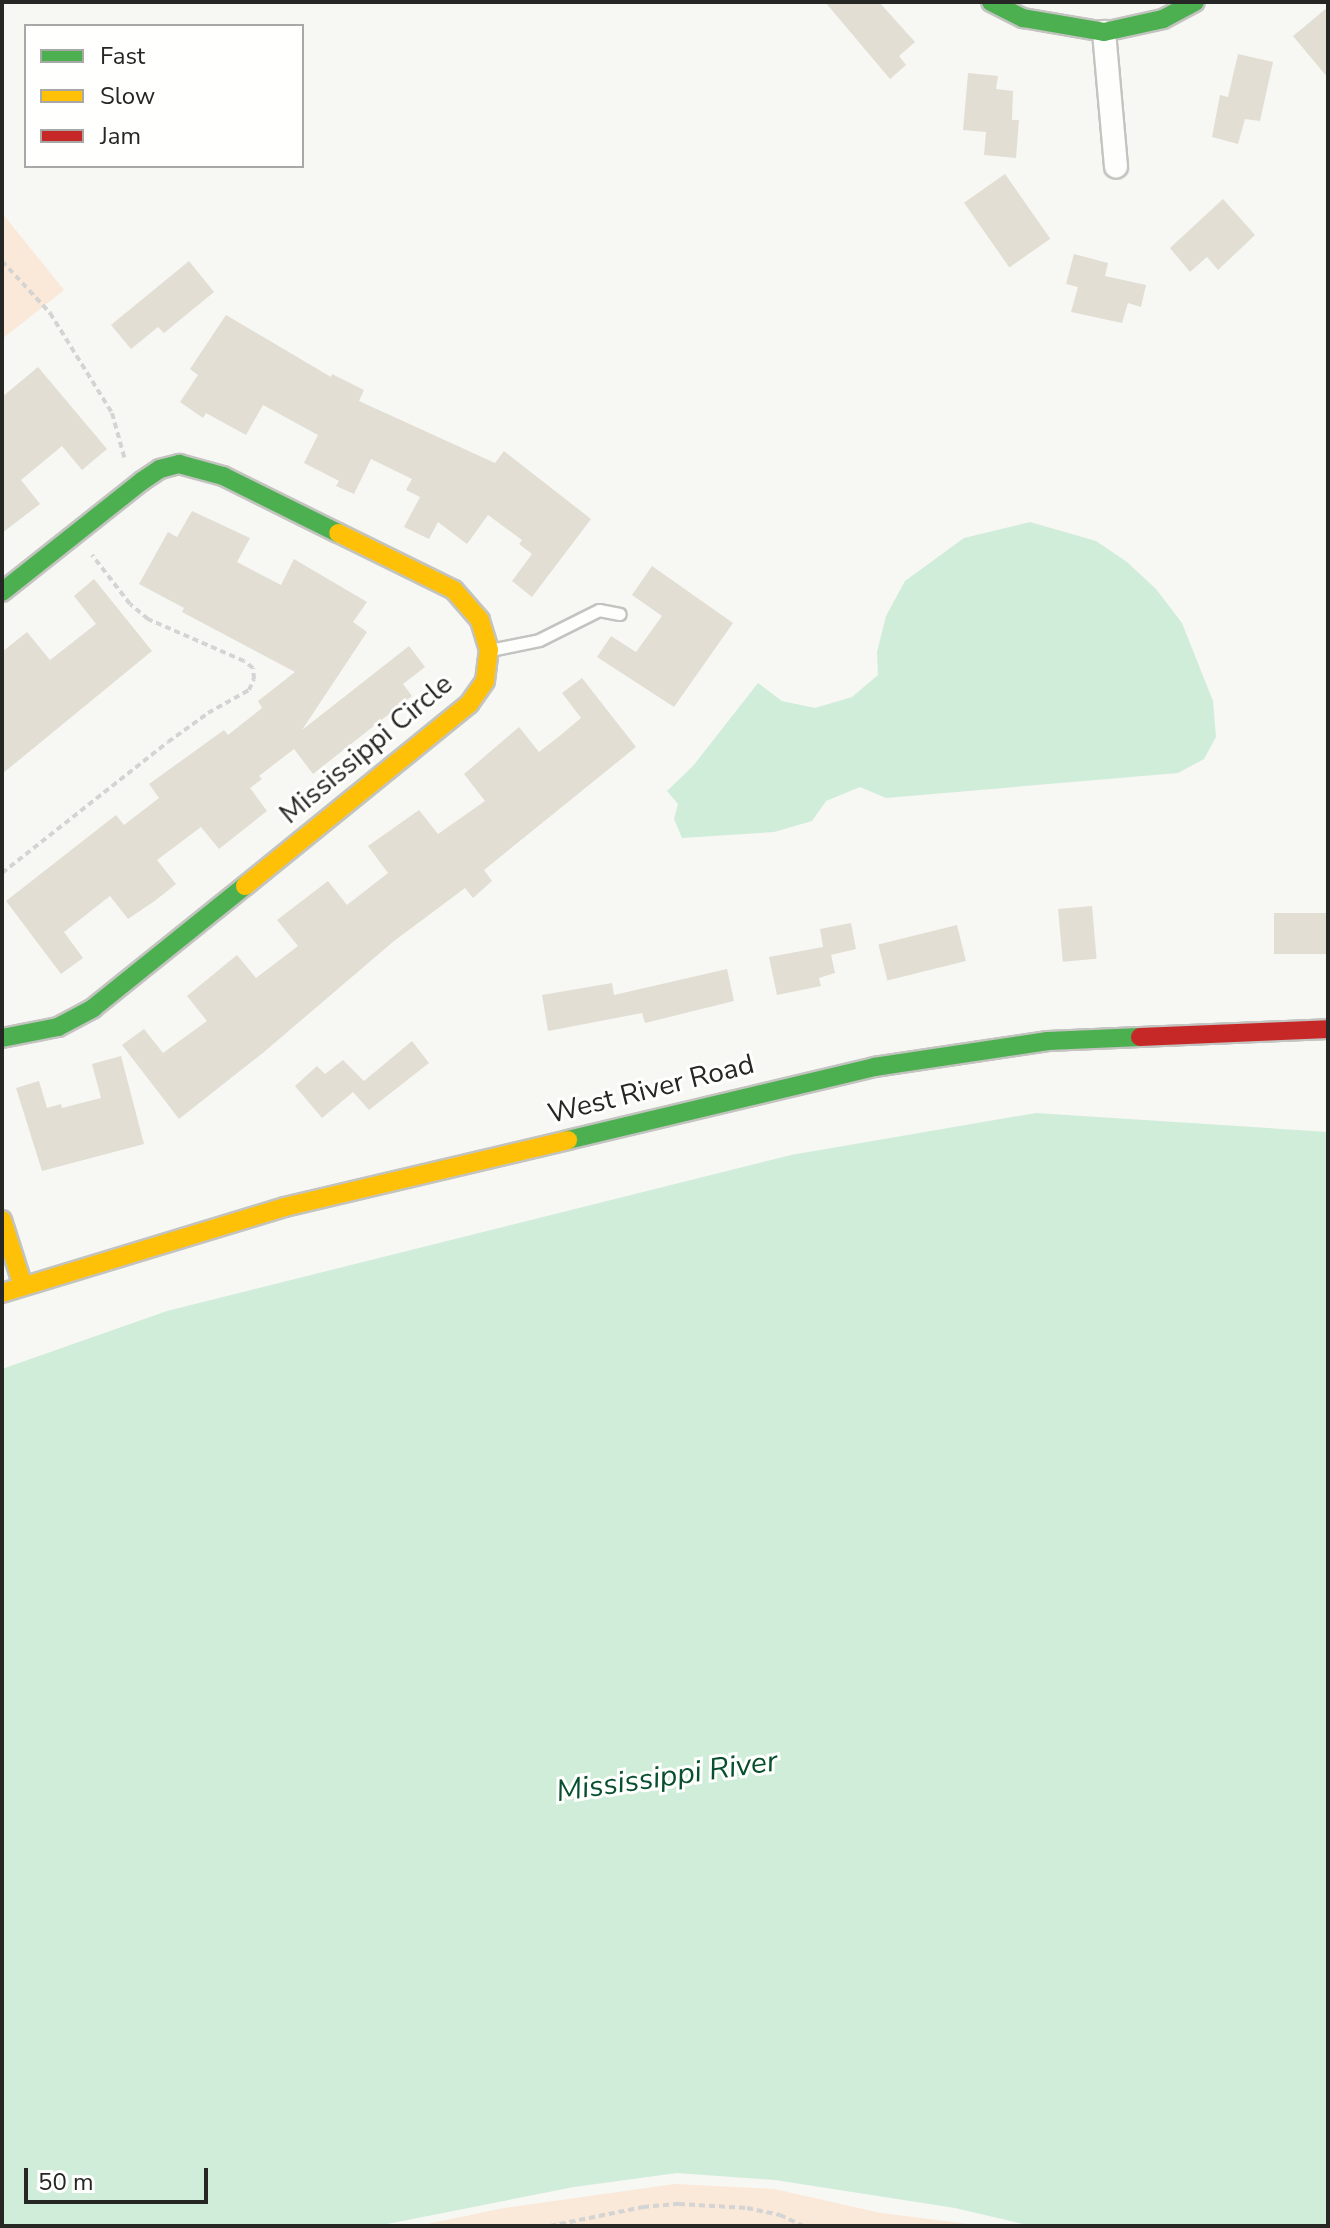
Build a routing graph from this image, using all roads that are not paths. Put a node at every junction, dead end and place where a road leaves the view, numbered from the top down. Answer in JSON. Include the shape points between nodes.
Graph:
{"nodes":[{"id":1,"x":991,"y":2,"type":"edge"},
{"id":2,"x":1195,"y":2,"type":"edge"},
{"id":3,"x":1104,"y":32,"type":"junction"},
{"id":4,"x":1116,"y":166,"type":"dead end"},
{"id":5,"x":2,"y":592,"type":"edge"},
{"id":6,"x":620,"y":614,"type":"dead end"},
{"id":7,"x":489,"y":650,"type":"junction"},
{"id":8,"x":1328,"y":1029,"type":"edge"},
{"id":9,"x":2,"y":1038,"type":"edge"},
{"id":10,"x":2,"y":1220,"type":"edge"},
{"id":11,"x":23,"y":1286,"type":"junction"},
{"id":12,"x":2,"y":1293,"type":"edge"}],
"edges":[{"from":1,"to":3,"type":"street","via":[[1023,18]]},
{"from":2,"to":3,"type":"street","via":[[1163,19]]},
{"from":3,"to":4,"type":"street"},
{"from":5,"to":7,"type":"street","via":[[142,481],[179,464],[237,483],[454,590],[480,620]]},
{"from":6,"to":7,"type":"lane","via":[[599,610],[539,640]]},
{"from":7,"to":9,"type":"street","name":"Mississippi Circle","via":[[485,681],[469,704],[116,990],[58,1027]]},
{"from":8,"to":11,"type":"street","name":"West River Road","via":[[1048,1041],[917,1058],[376,1184]]},
{"from":10,"to":11,"type":"street"},
{"from":11,"to":12,"type":"street","name":"West River Road"}]}
